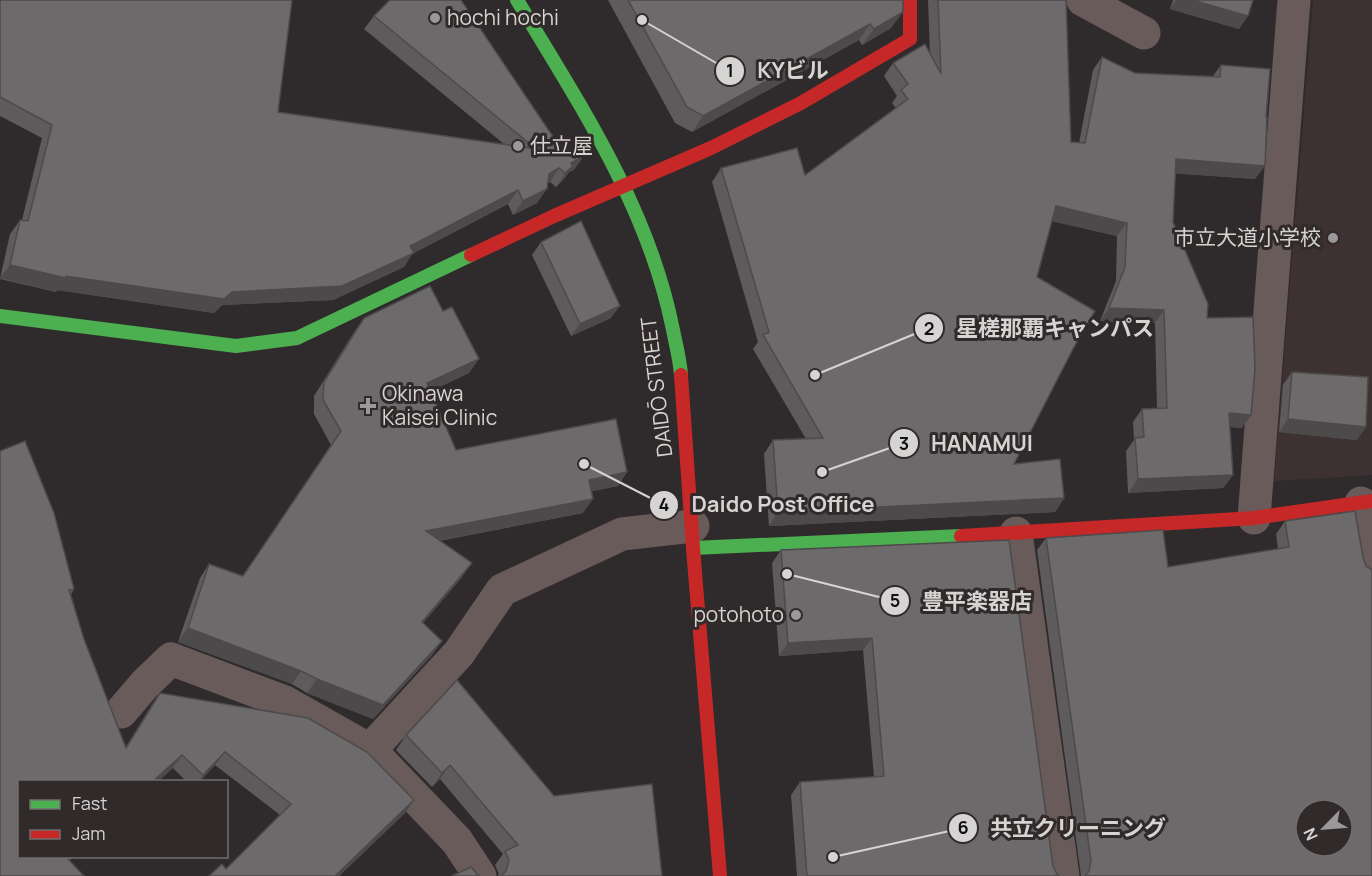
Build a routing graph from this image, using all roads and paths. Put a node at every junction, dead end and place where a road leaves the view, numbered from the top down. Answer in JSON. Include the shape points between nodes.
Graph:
{"nodes":[{"id":1,"x":517,"y":0,"type":"edge"},
{"id":2,"x":910,"y":0,"type":"edge"},
{"id":3,"x":1083,"y":0,"type":"edge"},
{"id":4,"x":1294,"y":0,"type":"edge"},
{"id":5,"x":1144,"y":33,"type":"dead end"},
{"id":6,"x":625,"y":186,"type":"junction"},
{"id":7,"x":0,"y":316,"type":"edge"},
{"id":8,"x":1367,"y":502,"type":"edge"},
{"id":9,"x":1254,"y":518,"type":"junction"},
{"id":10,"x":1016,"y":533,"type":"junction"},
{"id":11,"x":693,"y":537,"type":"junction"},
{"id":12,"x":1372,"y":567,"type":"edge"},
{"id":13,"x":121,"y":712,"type":"dead end"},
{"id":14,"x":370,"y":750,"type":"junction"},
{"id":15,"x":480,"y":876,"type":"edge"},
{"id":16,"x":720,"y":876,"type":"edge"},
{"id":17,"x":1063,"y":876,"type":"edge"}],
"edges":[{"from":1,"to":6,"type":"street","name":"DAIDŌ STREET"},
{"from":2,"to":6,"type":"street","via":[[910,39],[801,103]]},
{"from":3,"to":5,"type":"street"},
{"from":4,"to":9,"type":"street"},
{"from":6,"to":7,"type":"street","via":[[297,338],[237,346]]},
{"from":6,"to":11,"type":"street","name":"DAIDŌ STREET","via":[[661,277],[676,338]]},
{"from":8,"to":9,"type":"street"},
{"from":8,"to":12,"type":"street"},
{"from":9,"to":10,"type":"street"},
{"from":10,"to":11,"type":"street"},
{"from":10,"to":17,"type":"street"},
{"from":11,"to":14,"type":"street","via":[[622,534],[502,590],[459,653]]},
{"from":11,"to":16,"type":"street","name":"DAIDŌ STREET"},
{"from":13,"to":14,"type":"street","via":[[171,659],[285,702]]},
{"from":14,"to":15,"type":"street","via":[[457,841]]}]}
